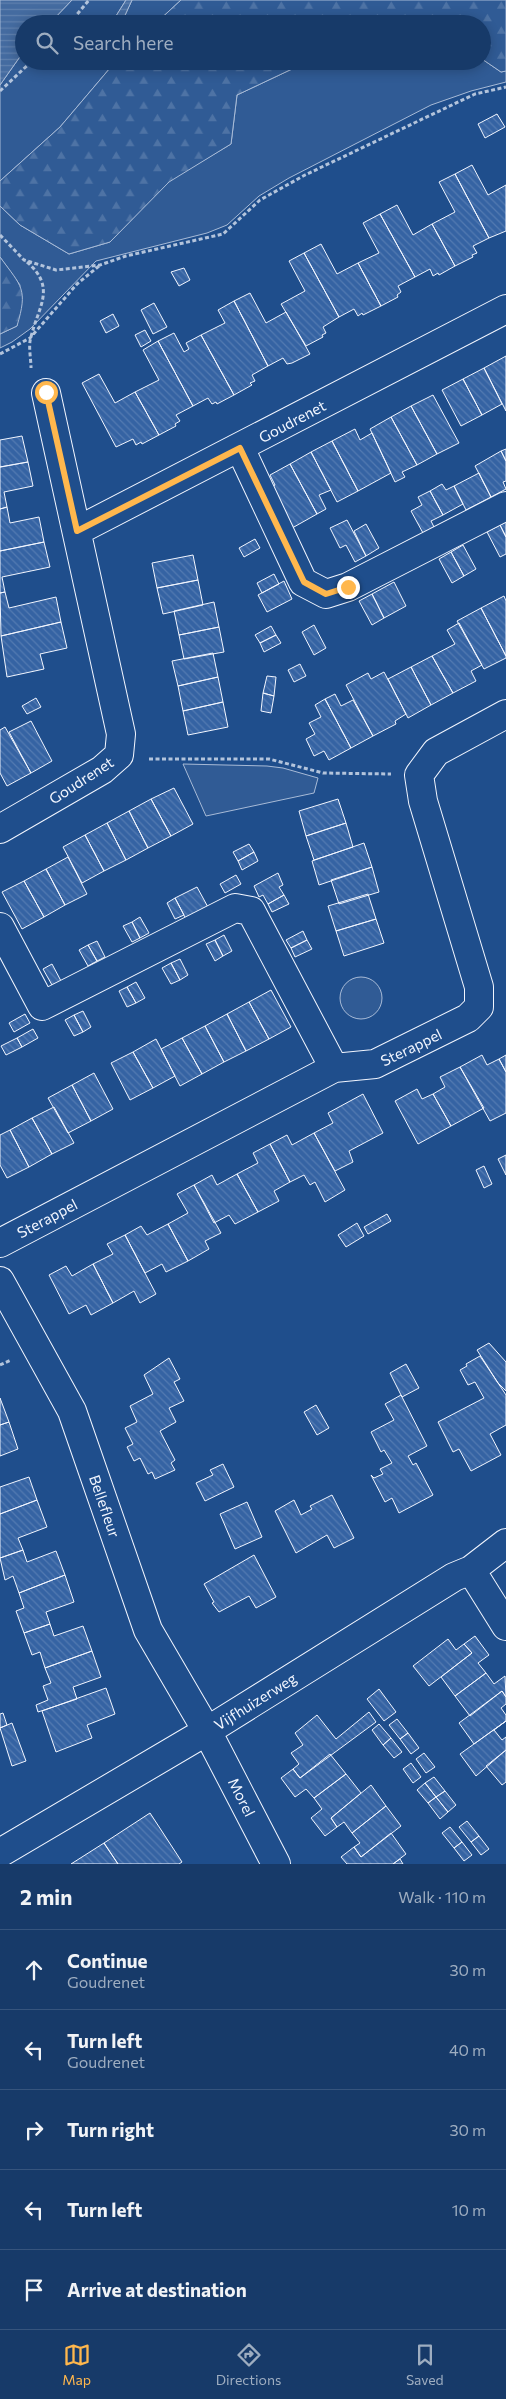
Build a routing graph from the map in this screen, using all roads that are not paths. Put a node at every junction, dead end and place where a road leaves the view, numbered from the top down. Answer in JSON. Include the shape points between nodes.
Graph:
{"nodes":[{"id":1,"x":506,"y":309,"type":"edge"},
{"id":2,"x":46,"y":392,"type":"dead end"},
{"id":3,"x":240,"y":448,"type":"junction"},
{"id":4,"x":506,"y":506,"type":"edge"},
{"id":5,"x":77,"y":531,"type":"junction"},
{"id":6,"x":506,"y":714,"type":"edge"},
{"id":7,"x":0,"y":829,"type":"edge"},
{"id":8,"x":0,"y":927,"type":"edge"},
{"id":9,"x":334,"y":1068,"type":"junction"},
{"id":10,"x":0,"y":1243,"type":"edge"},
{"id":11,"x":0,"y":1281,"type":"edge"},
{"id":12,"x":506,"y":1543,"type":"edge"},
{"id":13,"x":471,"y":1570,"type":"junction"},
{"id":14,"x":506,"y":1626,"type":"edge"},
{"id":15,"x":207,"y":1731,"type":"junction"},
{"id":16,"x":0,"y":1853,"type":"edge"},
{"id":17,"x":276,"y":1864,"type":"edge"}],
"edges":[{"from":1,"to":3,"type":"street","name":"Goudrenet"},
{"from":2,"to":5,"type":"street","name":"Goudrenet"},
{"from":3,"to":4,"type":"street","via":[[304,582],[326,594],[348,587]]},
{"from":3,"to":5,"type":"street","name":"Goudrenet"},
{"from":5,"to":7,"type":"street","name":"Goudrenet","via":[[121,734],[119,755],[102,770]]},
{"from":6,"to":9,"type":"street","name":"Sterappel","via":[[436,752],[419,775],[423,801],[480,987],[478,1007],[468,1018],[375,1064]]},
{"from":8,"to":9,"type":"street","via":[[42,1006],[236,908],[251,911]]},
{"from":9,"to":10,"type":"street","name":"Sterappel"},
{"from":11,"to":15,"type":"street","name":"Bellefleur","via":[[72,1411],[148,1630]]},
{"from":12,"to":13,"type":"street","name":"Vijfhuizerweg"},
{"from":13,"to":14,"type":"street"},
{"from":13,"to":15,"type":"street","name":"Vijfhuizerweg"},
{"from":15,"to":16,"type":"street","name":"Vijfhuizerweg"},
{"from":15,"to":17,"type":"street","name":"Morel"}]}
